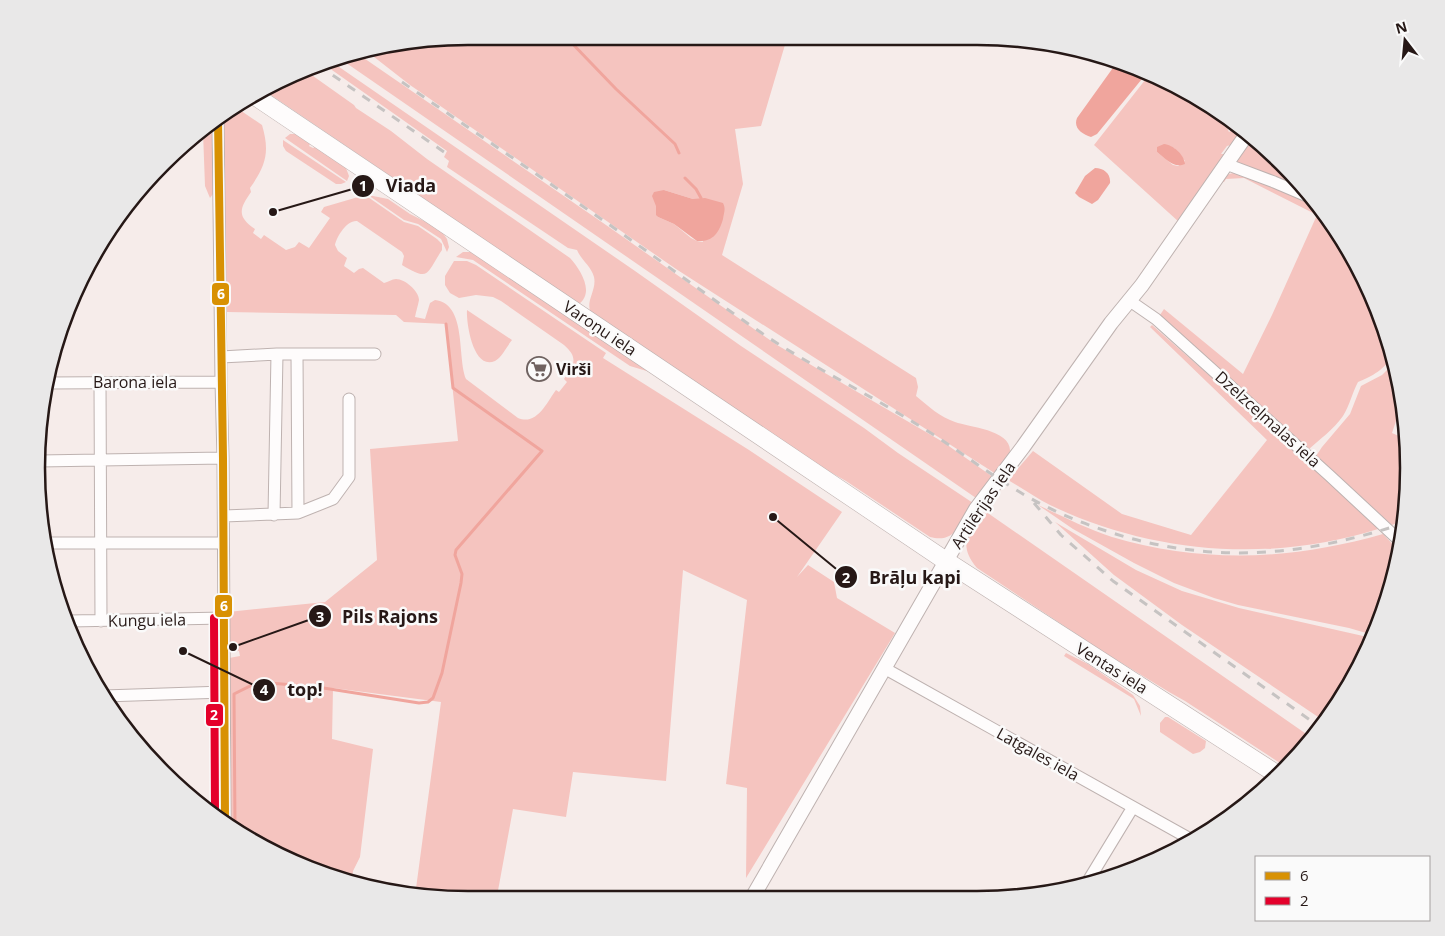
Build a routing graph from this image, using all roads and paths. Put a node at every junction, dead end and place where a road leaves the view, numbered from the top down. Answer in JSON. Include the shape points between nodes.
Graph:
{"nodes":[{"id":1,"x":260,"y":100,"type":"edge"},
{"id":2,"x":218,"y":126,"type":"edge"},
{"id":3,"x":1243,"y":139,"type":"edge"},
{"id":4,"x":1226,"y":164,"type":"junction"},
{"id":5,"x":1298,"y":192,"type":"edge"},
{"id":6,"x":1130,"y":301,"type":"junction"},
{"id":7,"x":277,"y":354,"type":"junction"},
{"id":8,"x":297,"y":354,"type":"junction"},
{"id":9,"x":375,"y":354,"type":"dead end"},
{"id":10,"x":221,"y":357,"type":"junction"},
{"id":11,"x":100,"y":382,"type":"junction"},
{"id":12,"x":221,"y":382,"type":"junction"},
{"id":13,"x":53,"y":383,"type":"edge"},
{"id":14,"x":349,"y":399,"type":"dead end"},
{"id":15,"x":223,"y":458,"type":"junction"},
{"id":16,"x":100,"y":460,"type":"junction"},
{"id":17,"x":45,"y":461,"type":"edge"},
{"id":18,"x":298,"y":513,"type":"junction"},
{"id":19,"x":274,"y":515,"type":"junction"},
{"id":20,"x":224,"y":516,"type":"junction"},
{"id":21,"x":1394,"y":536,"type":"edge"},
{"id":22,"x":223,"y":542,"type":"junction"},
{"id":23,"x":52,"y":543,"type":"edge"},
{"id":24,"x":100,"y":543,"type":"junction"},
{"id":25,"x":946,"y":561,"type":"junction"},
{"id":26,"x":224,"y":618,"type":"junction"},
{"id":27,"x":74,"y":621,"type":"edge"},
{"id":28,"x":101,"y":621,"type":"junction"},
{"id":29,"x":884,"y":668,"type":"junction"},
{"id":30,"x":224,"y":692,"type":"junction"},
{"id":31,"x":112,"y":696,"type":"edge"},
{"id":32,"x":1272,"y":770,"type":"edge"},
{"id":33,"x":1133,"y":807,"type":"junction"},
{"id":34,"x":225,"y":814,"type":"edge"},
{"id":35,"x":1185,"y":836,"type":"edge"},
{"id":36,"x":1091,"y":875,"type":"edge"},
{"id":37,"x":756,"y":891,"type":"edge"}],
"edges":[{"from":1,"to":25,"type":"highway","name":"Varoņu iela"},
{"from":2,"to":10,"type":"street"},
{"from":3,"to":4,"type":"street","name":"Artilērijas iela"},
{"from":4,"to":5,"type":"street"},
{"from":4,"to":6,"type":"street","name":"Artilērijas iela"},
{"from":6,"to":21,"type":"street","name":"Dzelzceļmalas iela","via":[[1156,319]]},
{"from":6,"to":25,"type":"street","name":"Artilērijas iela","via":[[976,509]]},
{"from":7,"to":8,"type":"street"},
{"from":7,"to":10,"type":"street"},
{"from":7,"to":19,"type":"street"},
{"from":8,"to":9,"type":"street"},
{"from":8,"to":18,"type":"street"},
{"from":10,"to":12,"type":"street"},
{"from":11,"to":12,"type":"street","name":"Barona iela"},
{"from":11,"to":13,"type":"street","name":"Barona iela"},
{"from":11,"to":16,"type":"street"},
{"from":12,"to":15,"type":"street"},
{"from":14,"to":18,"type":"street","via":[[349,477],[333,499]]},
{"from":15,"to":16,"type":"street"},
{"from":15,"to":20,"type":"street"},
{"from":16,"to":17,"type":"street"},
{"from":16,"to":24,"type":"street"},
{"from":18,"to":19,"type":"street"},
{"from":19,"to":20,"type":"street"},
{"from":20,"to":22,"type":"street"},
{"from":22,"to":24,"type":"street"},
{"from":22,"to":26,"type":"street"},
{"from":23,"to":24,"type":"street"},
{"from":24,"to":28,"type":"street"},
{"from":25,"to":29,"type":"street","name":"Artilērijas iela"},
{"from":25,"to":32,"type":"highway","name":"Ventas iela"},
{"from":26,"to":28,"type":"street","name":"Kungu iela"},
{"from":26,"to":30,"type":"street"},
{"from":27,"to":28,"type":"street","name":"Kungu iela"},
{"from":29,"to":33,"type":"street","name":"Latgales iela"},
{"from":29,"to":37,"type":"street","name":"Artilērijas iela"},
{"from":30,"to":31,"type":"street"},
{"from":30,"to":34,"type":"street"},
{"from":33,"to":35,"type":"street","name":"Latgales iela"},
{"from":33,"to":36,"type":"street"}]}
